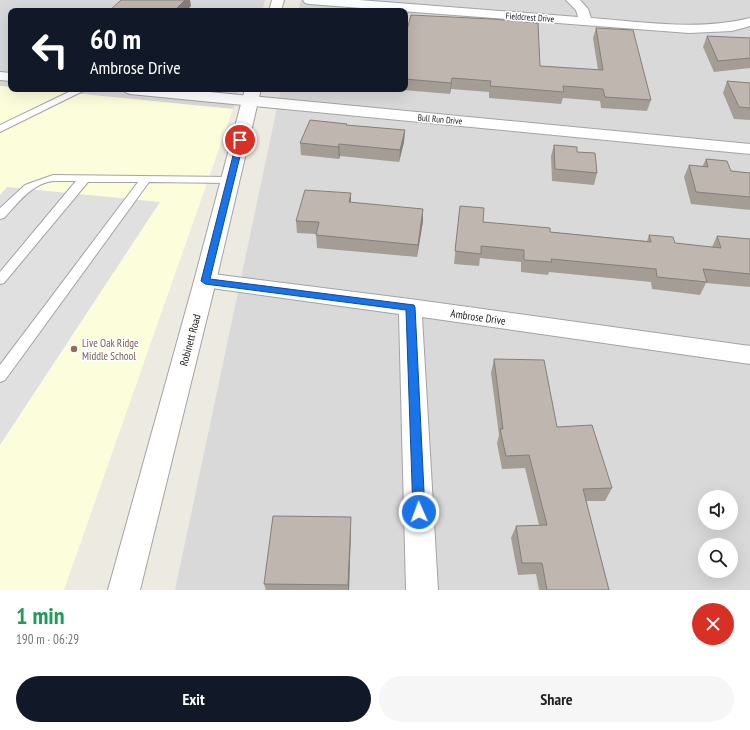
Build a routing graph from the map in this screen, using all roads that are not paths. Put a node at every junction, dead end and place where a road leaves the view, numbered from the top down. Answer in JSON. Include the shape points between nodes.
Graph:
{"nodes":[{"id":1,"x":309,"y":0,"type":"edge"},
{"id":2,"x":572,"y":0,"type":"edge"},
{"id":3,"x":585,"y":21,"type":"junction"},
{"id":4,"x":750,"y":22,"type":"edge"},
{"id":5,"x":76,"y":92,"type":"edge"},
{"id":6,"x":191,"y":92,"type":"edge"},
{"id":7,"x":252,"y":95,"type":"edge"},
{"id":8,"x":0,"y":129,"type":"edge"},
{"id":9,"x":750,"y":149,"type":"edge"},
{"id":10,"x":85,"y":178,"type":"junction"},
{"id":11,"x":146,"y":179,"type":"junction"},
{"id":12,"x":230,"y":180,"type":"junction"},
{"id":13,"x":0,"y":215,"type":"edge"},
{"id":14,"x":0,"y":280,"type":"edge"},
{"id":15,"x":205,"y":281,"type":"junction"},
{"id":16,"x":410,"y":307,"type":"junction"},
{"id":17,"x":750,"y":355,"type":"edge"},
{"id":18,"x":0,"y":376,"type":"edge"},
{"id":19,"x":124,"y":590,"type":"edge"},
{"id":20,"x":422,"y":590,"type":"edge"}],
"edges":[{"from":1,"to":3,"type":"street","name":"Fieldcrest Drive"},
{"from":2,"to":3,"type":"street","via":[[585,11]]},
{"from":3,"to":4,"type":"street","name":"Fieldcrest Drive","via":[[688,29],[732,27]]},
{"from":5,"to":8,"type":"lane"},
{"from":6,"to":7,"type":"street","name":"Bull Run Drive"},
{"from":7,"to":9,"type":"street","name":"Bull Run Drive"},
{"from":7,"to":12,"type":"street","name":"Robinett Road"},
{"from":10,"to":11,"type":"lane"},
{"from":10,"to":13,"type":"lane","via":[[53,178],[36,182],[24,190]]},
{"from":10,"to":14,"type":"lane"},
{"from":11,"to":12,"type":"lane"},
{"from":11,"to":18,"type":"lane"},
{"from":12,"to":15,"type":"street","name":"Robinett Road"},
{"from":15,"to":16,"type":"street","name":"Ambrose Drive"},
{"from":15,"to":19,"type":"street","name":"Robinett Road"},
{"from":16,"to":17,"type":"street","name":"Ambrose Drive"},
{"from":16,"to":20,"type":"street"}]}
